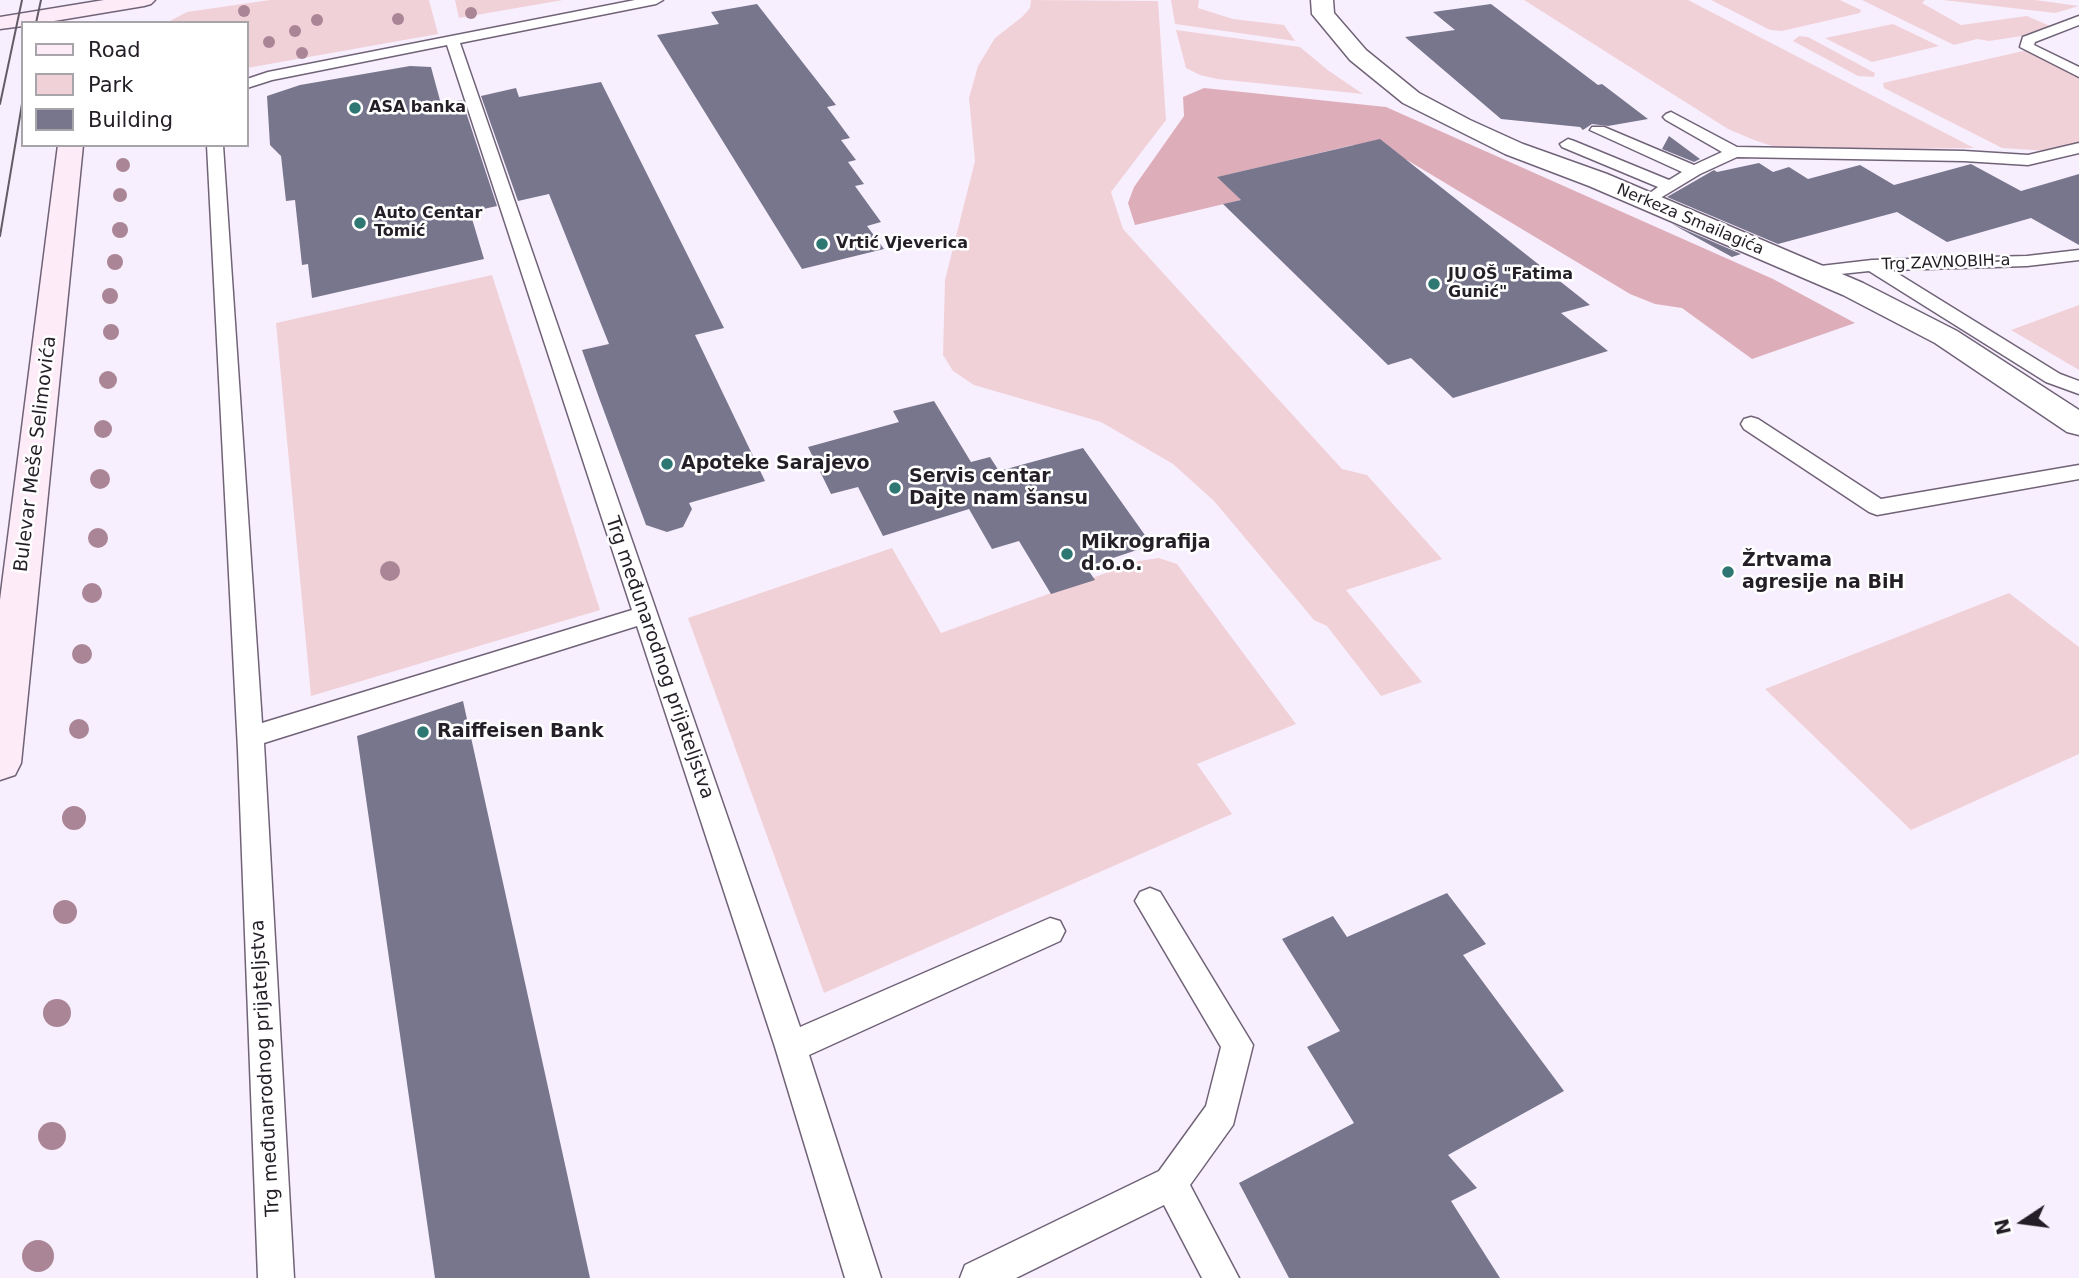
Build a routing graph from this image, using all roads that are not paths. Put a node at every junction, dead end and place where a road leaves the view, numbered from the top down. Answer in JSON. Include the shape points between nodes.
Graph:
{"nodes":[{"id":1,"x":144,"y":0,"type":"edge"},
{"id":2,"x":656,"y":0,"type":"edge"},
{"id":3,"x":1322,"y":0,"type":"edge"},
{"id":4,"x":87,"y":11,"type":"edge"},
{"id":5,"x":2079,"y":20,"type":"edge"},
{"id":6,"x":0,"y":23,"type":"edge"},
{"id":7,"x":452,"y":40,"type":"junction"},
{"id":8,"x":2079,"y":73,"type":"edge"},
{"id":9,"x":248,"y":84,"type":"edge"},
{"id":10,"x":1671,"y":117,"type":"dead end"},
{"id":11,"x":1598,"y":130,"type":"dead end"},
{"id":12,"x":1568,"y":144,"type":"dead end"},
{"id":13,"x":71,"y":147,"type":"edge"},
{"id":14,"x":215,"y":147,"type":"edge"},
{"id":15,"x":2079,"y":148,"type":"edge"},
{"id":16,"x":1734,"y":152,"type":"junction"},
{"id":17,"x":1694,"y":171,"type":"junction"},
{"id":18,"x":1670,"y":186,"type":"junction"},
{"id":19,"x":1647,"y":201,"type":"junction"},
{"id":20,"x":2079,"y":256,"type":"edge"},
{"id":21,"x":1872,"y":265,"type":"junction"},
{"id":22,"x":1812,"y":272,"type":"junction"},
{"id":23,"x":2079,"y":388,"type":"edge"},
{"id":24,"x":1751,"y":424,"type":"dead end"},
{"id":25,"x":2079,"y":425,"type":"edge"},
{"id":26,"x":2079,"y":472,"type":"edge"},
{"id":27,"x":644,"y":615,"type":"junction"},
{"id":28,"x":250,"y":737,"type":"junction"},
{"id":29,"x":0,"y":763,"type":"edge"},
{"id":30,"x":1150,"y":901,"type":"dead end"},
{"id":31,"x":1050,"y":931,"type":"dead end"},
{"id":32,"x":791,"y":1047,"type":"junction"},
{"id":33,"x":1171,"y":1184,"type":"junction"},
{"id":34,"x":276,"y":1278,"type":"edge"},
{"id":35,"x":863,"y":1278,"type":"edge"},
{"id":36,"x":978,"y":1278,"type":"edge"},
{"id":37,"x":1221,"y":1278,"type":"edge"}],
"edges":[{"from":1,"to":4,"type":"main road"},
{"from":2,"to":7,"type":"lane"},
{"from":3,"to":19,"type":"street","name":"Nerkeza Smailagića","via":[[1323,13],[1358,55],[1412,98],[1514,149]]},
{"from":4,"to":6,"type":"main road"},
{"from":5,"to":8,"type":"lane","via":[[2028,40],[2027,47]]},
{"from":7,"to":9,"type":"lane"},
{"from":7,"to":27,"type":"lane","name":"Trg međunarodnog prijateljstva"},
{"from":10,"to":16,"type":"lane"},
{"from":11,"to":17,"type":"lane"},
{"from":12,"to":18,"type":"lane"},
{"from":13,"to":29,"type":"main road","name":"Bulevar Meše Selimovića"},
{"from":14,"to":28,"type":"lane","name":"Trg međunarodnog prijateljstva"},
{"from":15,"to":16,"type":"lane","via":[[2028,160]]},
{"from":16,"to":17,"type":"lane"},
{"from":17,"to":18,"type":"lane"},
{"from":18,"to":19,"type":"lane"},
{"from":19,"to":22,"type":"street","name":"Nerkeza Smailagića"},
{"from":20,"to":21,"type":"lane","name":"Trg ZAVNOBIH-a"},
{"from":21,"to":22,"type":"lane","name":"Trg ZAVNOBIH-a"},
{"from":21,"to":23,"type":"lane","via":[[2053,378]]},
{"from":22,"to":25,"type":"street","name":"Nerkeza Smailagića","via":[[1946,337]]},
{"from":24,"to":26,"type":"lane","via":[[1877,507]]},
{"from":27,"to":28,"type":"lane"},
{"from":27,"to":32,"type":"lane","name":"Trg međunarodnog prijateljstva"},
{"from":28,"to":34,"type":"lane","name":"Trg međunarodnog prijateljstva"},
{"from":30,"to":33,"type":"lane","via":[[1237,1045],[1221,1112]]},
{"from":31,"to":32,"type":"lane"},
{"from":32,"to":35,"type":"lane","name":"Trg međunarodnog prijateljstva"},
{"from":33,"to":36,"type":"lane"},
{"from":33,"to":37,"type":"lane"}]}
